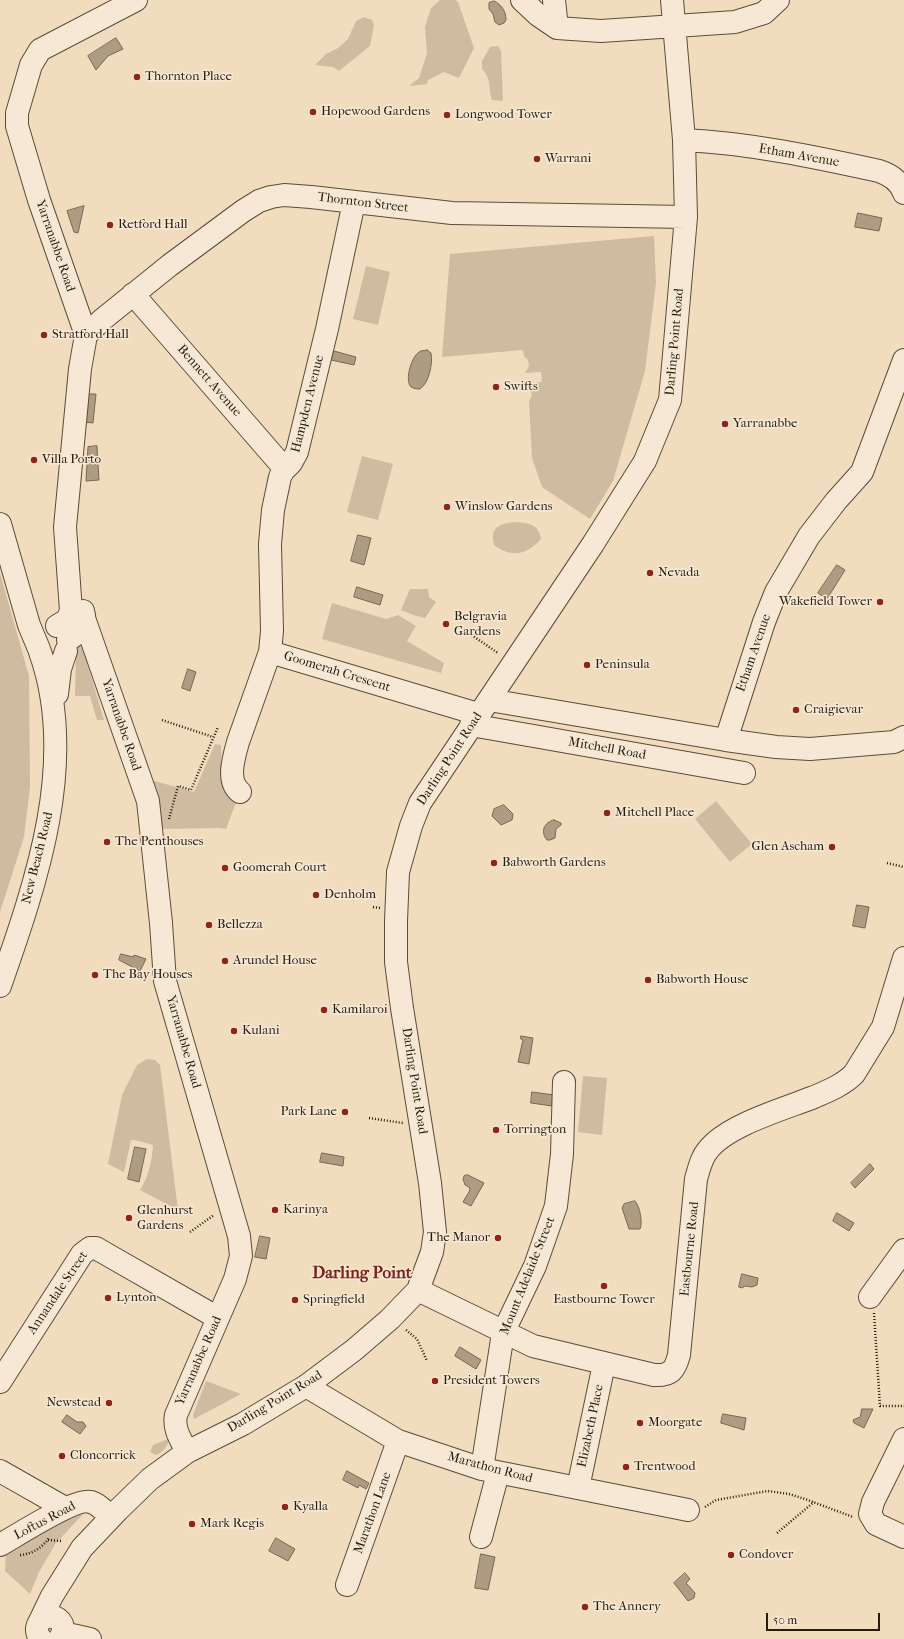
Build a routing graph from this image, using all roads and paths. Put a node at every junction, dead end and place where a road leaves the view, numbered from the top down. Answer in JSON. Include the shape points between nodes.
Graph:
{"nodes":[{"id":1,"x":136,"y":0,"type":"edge"},
{"id":2,"x":522,"y":0,"type":"edge"},
{"id":3,"x":554,"y":0,"type":"edge"},
{"id":4,"x":672,"y":0,"type":"edge"},
{"id":5,"x":778,"y":0,"type":"edge"},
{"id":6,"x":675,"y":27,"type":"junction"},
{"id":7,"x":557,"y":28,"type":"junction"},
{"id":8,"x":684,"y":140,"type":"junction"},
{"id":9,"x":904,"y":193,"type":"edge"},
{"id":10,"x":354,"y":202,"type":"junction"},
{"id":11,"x":686,"y":217,"type":"junction"},
{"id":12,"x":133,"y":294,"type":"junction"},
{"id":13,"x":86,"y":335,"type":"junction"},
{"id":14,"x":904,"y":360,"type":"edge"},
{"id":15,"x":285,"y":469,"type":"junction"},
{"id":16,"x":0,"y":524,"type":"edge"},
{"id":17,"x":15,"y":574,"type":"junction"},
{"id":18,"x":464,"y":630,"type":"dead end"},
{"id":19,"x":66,"y":631,"type":"junction"},
{"id":20,"x":40,"y":651,"type":"junction"},
{"id":21,"x":270,"y":652,"type":"junction"},
{"id":22,"x":513,"y":664,"type":"junction"},
{"id":23,"x":479,"y":713,"type":"junction"},
{"id":24,"x":162,"y":720,"type":"dead end"},
{"id":25,"x":54,"y":725,"type":"junction"},
{"id":26,"x":218,"y":727,"type":"dead end"},
{"id":27,"x":213,"y":737,"type":"junction"},
{"id":28,"x":904,"y":737,"type":"edge"},
{"id":29,"x":726,"y":740,"type":"junction"},
{"id":30,"x":744,"y":773,"type":"dead end"},
{"id":31,"x":240,"y":792,"type":"dead end"},
{"id":32,"x":169,"y":819,"type":"dead end"},
{"id":33,"x":887,"y":863,"type":"dead end"},
{"id":34,"x":904,"y":867,"type":"edge"},
{"id":35,"x":904,"y":958,"type":"edge"},
{"id":36,"x":0,"y":986,"type":"edge"},
{"id":37,"x":564,"y":1082,"type":"dead end"},
{"id":38,"x":369,"y":1118,"type":"dead end"},
{"id":39,"x":401,"y":1123,"type":"dead end"},
{"id":40,"x":218,"y":1212,"type":"dead end"},
{"id":41,"x":190,"y":1232,"type":"dead end"},
{"id":42,"x":904,"y":1250,"type":"edge"},
{"id":43,"x":418,"y":1290,"type":"junction"},
{"id":44,"x":870,"y":1297,"type":"joint"},
{"id":45,"x":218,"y":1318,"type":"junction"},
{"id":46,"x":406,"y":1330,"type":"dead end"},
{"id":47,"x":504,"y":1333,"type":"junction"},
{"id":48,"x":427,"y":1361,"type":"dead end"},
{"id":49,"x":604,"y":1364,"type":"junction"},
{"id":50,"x":0,"y":1382,"type":"edge"},
{"id":51,"x":306,"y":1386,"type":"junction"},
{"id":52,"x":904,"y":1406,"type":"edge"},
{"id":53,"x":904,"y":1439,"type":"edge"},
{"id":54,"x":398,"y":1441,"type":"junction"},
{"id":55,"x":187,"y":1452,"type":"junction"},
{"id":56,"x":0,"y":1470,"type":"edge"},
{"id":57,"x":490,"y":1471,"type":"junction"},
{"id":58,"x":578,"y":1488,"type":"junction"},
{"id":59,"x":814,"y":1502,"type":"junction"},
{"id":60,"x":65,"y":1508,"type":"junction"},
{"id":61,"x":694,"y":1510,"type":"joint"},
{"id":62,"x":849,"y":1515,"type":"dead end"},
{"id":63,"x":111,"y":1517,"type":"junction"},
{"id":64,"x":777,"y":1533,"type":"dead end"},
{"id":65,"x":481,"y":1537,"type":"dead end"},
{"id":66,"x":904,"y":1537,"type":"edge"},
{"id":67,"x":48,"y":1540,"type":"dead end"},
{"id":68,"x":62,"y":1541,"type":"dead end"},
{"id":69,"x":0,"y":1546,"type":"edge"},
{"id":70,"x":347,"y":1585,"type":"dead end"},
{"id":71,"x":48,"y":1632,"type":"edge"},
{"id":72,"x":90,"y":1639,"type":"edge"}],
"edges":[{"from":1,"to":13,"type":"street","name":"Yarranabbe Road","via":[[40,50],[30,65],[17,113],[17,126],[39,200]]},
{"from":2,"to":7,"type":"street"},
{"from":3,"to":7,"type":"street"},
{"from":4,"to":6,"type":"street","name":"Darling Point Road"},
{"from":5,"to":6,"type":"street","via":[[764,14],[735,22]]},
{"from":6,"to":7,"type":"street","via":[[601,31]]},
{"from":6,"to":8,"type":"street","name":"Darling Point Road"},
{"from":8,"to":9,"type":"street","name":"Etham Avenue","via":[[784,152],[879,171],[890,175],[898,182]]},
{"from":8,"to":11,"type":"street","name":"Darling Point Road"},
{"from":10,"to":11,"type":"street","name":"Thornton Street","via":[[452,213]]},
{"from":10,"to":12,"type":"street","name":"Thornton Street","via":[[284,195],[263,199],[243,210]]},
{"from":10,"to":15,"type":"street","name":"Hampden Avenue","via":[[327,329],[296,452],[292,463]]},
{"from":11,"to":22,"type":"street","name":"Darling Point Road","via":[[670,400],[645,461]]},
{"from":12,"to":13,"type":"street","name":"Thornton Street"},
{"from":12,"to":15,"type":"street","name":"Bennett Avenue"},
{"from":13,"to":19,"type":"street","name":"Yarranabbe Road","via":[[80,369],[66,513],[66,554],[77,587]]},
{"from":14,"to":29,"type":"street","name":"Etham Avenue","via":[[862,472],[809,536],[776,592]]},
{"from":15,"to":21,"type":"street","name":"Hampden Avenue","via":[[278,484],[270,529]]},
{"from":16,"to":17,"type":"street","name":"New Beach Road"},
{"from":17,"to":19,"type":"street","name":"New Beach Road","via":[[33,611],[46,624]]},
{"from":17,"to":20,"type":"street","name":"New Beach Road","via":[[29,625]]},
{"from":18,"to":22,"type":"path"},
{"from":19,"to":20,"type":"street","via":[[48,630],[41,640]]},
{"from":19,"to":25,"type":"street","name":"New Beach Road"},
{"from":19,"to":45,"type":"street","name":"Yarranabbe Road","via":[[148,801],[166,981],[239,1236],[241,1256],[235,1279]]},
{"from":20,"to":25,"type":"street","name":"New Beach Road","via":[[48,680]]},
{"from":21,"to":23,"type":"street","name":"Goomerah Crescent"},
{"from":21,"to":31,"type":"street","name":"Goomerah Crescent","via":[[234,758],[233,780],[235,788]]},
{"from":22,"to":23,"type":"street","name":"Darling Point Road"},
{"from":23,"to":29,"type":"street"},
{"from":23,"to":30,"type":"street","name":"Mitchell Road"},
{"from":23,"to":43,"type":"street","name":"Darling Point Road","via":[[420,803],[398,872],[396,962],[430,1183],[435,1232],[432,1252]]},
{"from":24,"to":27,"type":"path"},
{"from":25,"to":36,"type":"street","name":"New Beach Road","via":[[54,778],[46,835]]},
{"from":26,"to":27,"type":"path"},
{"from":27,"to":32,"type":"path","via":[[191,790],[178,786]]},
{"from":28,"to":29,"type":"street","via":[[894,742],[810,749]]},
{"from":33,"to":34,"type":"path"},
{"from":35,"to":49,"type":"street","name":"Eastbourne Road","via":[[883,1027],[848,1080],[822,1094],[734,1129],[719,1138],[707,1151],[696,1179],[679,1355],[673,1370],[662,1376]]},
{"from":37,"to":47,"type":"street","name":"Mount Adelaide Street","via":[[562,1154],[556,1206],[535,1266]]},
{"from":38,"to":39,"type":"path"},
{"from":40,"to":41,"type":"path"},
{"from":42,"to":44,"type":"street"},
{"from":43,"to":47,"type":"street","name":"Eastbourne Road"},
{"from":43,"to":51,"type":"street","name":"Darling Point Road","via":[[354,1350]]},
{"from":44,"to":52,"type":"path","via":[[875,1317],[880,1406]]},
{"from":45,"to":50,"type":"street","name":"Annandale Street","via":[[96,1248],[90,1248],[82,1254]]},
{"from":45,"to":55,"type":"street","name":"Yarranabbe Road","via":[[176,1415],[177,1432]]},
{"from":46,"to":48,"type":"path","via":[[417,1339]]},
{"from":47,"to":49,"type":"street","name":"Eastbourne Road","via":[[533,1346]]},
{"from":47,"to":57,"type":"street","name":"Mount Adelaide Street"},
{"from":49,"to":58,"type":"street","name":"Elizabeth Place"},
{"from":51,"to":54,"type":"street","name":"Marathon Road"},
{"from":51,"to":55,"type":"street","name":"Darling Point Road","via":[[242,1424]]},
{"from":53,"to":66,"type":"street","via":[[870,1514],[876,1524]]},
{"from":54,"to":57,"type":"street","name":"Marathon Road"},
{"from":54,"to":70,"type":"street","name":"Marathon Lane"},
{"from":55,"to":63,"type":"street","name":"Darling Point Road","via":[[150,1479]]},
{"from":56,"to":60,"type":"street"},
{"from":57,"to":58,"type":"street","name":"Marathon Road"},
{"from":57,"to":65,"type":"street","name":"Mount Adelaide Street"},
{"from":58,"to":61,"type":"street","name":"Marathon Road"},
{"from":59,"to":61,"type":"path","via":[[768,1491],[716,1500]]},
{"from":59,"to":62,"type":"path"},
{"from":59,"to":64,"type":"path"},
{"from":60,"to":63,"type":"street","name":"Loftus Road","via":[[82,1502],[92,1502]]},
{"from":60,"to":69,"type":"street","name":"Loftus Road"},
{"from":63,"to":71,"type":"street","name":"Darling Point Road","via":[[82,1548],[45,1608]]},
{"from":67,"to":68,"type":"path"},
{"from":71,"to":72,"type":"street"}]}
